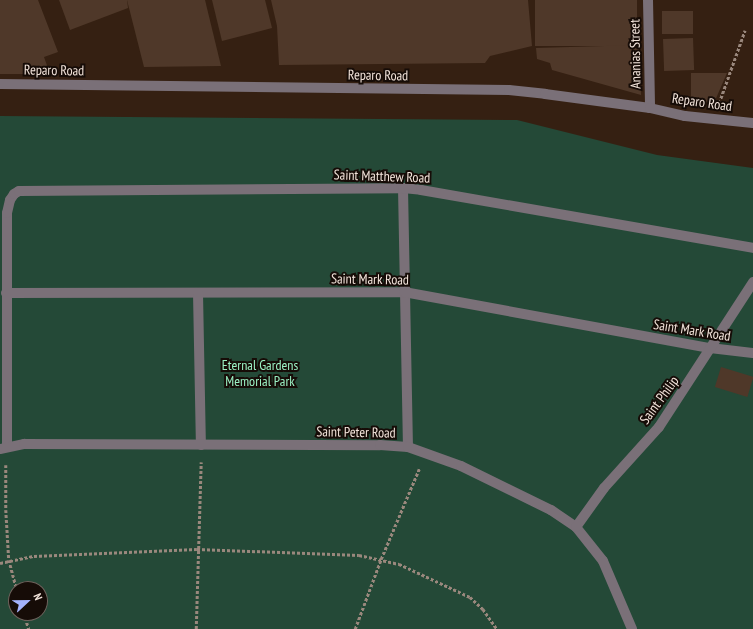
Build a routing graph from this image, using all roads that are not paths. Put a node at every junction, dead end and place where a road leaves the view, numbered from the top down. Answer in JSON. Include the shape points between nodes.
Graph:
{"nodes":[{"id":1,"x":648,"y":0,"type":"edge"},
{"id":2,"x":0,"y":84,"type":"edge"},
{"id":3,"x":650,"y":108,"type":"junction"},
{"id":4,"x":753,"y":123,"type":"edge"},
{"id":5,"x":403,"y":188,"type":"junction"},
{"id":6,"x":753,"y":248,"type":"edge"},
{"id":7,"x":753,"y":282,"type":"edge"},
{"id":8,"x":404,"y":292,"type":"junction"},
{"id":9,"x":6,"y":293,"type":"junction"},
{"id":10,"x":198,"y":293,"type":"junction"},
{"id":11,"x":710,"y":348,"type":"junction"},
{"id":12,"x":753,"y":353,"type":"edge"},
{"id":13,"x":201,"y":445,"type":"junction"},
{"id":14,"x":408,"y":447,"type":"junction"},
{"id":15,"x":3,"y":448,"type":"edge"},
{"id":16,"x":576,"y":527,"type":"junction"},
{"id":17,"x":632,"y":629,"type":"edge"}],
"edges":[{"from":1,"to":3,"type":"street","name":"Ananias Street"},
{"from":2,"to":3,"type":"street","name":"Reparo Road","via":[[509,90]]},
{"from":3,"to":4,"type":"street","name":"Reparo Road","via":[[685,116]]},
{"from":5,"to":6,"type":"street","name":"Saint Matthew Road"},
{"from":5,"to":8,"type":"street"},
{"from":5,"to":9,"type":"street","name":"Saint Matthew Road","via":[[19,191],[10,200],[6,213]]},
{"from":7,"to":11,"type":"street","name":"Saint Philip"},
{"from":8,"to":10,"type":"street","name":"Saint Mark Road"},
{"from":8,"to":11,"type":"street","name":"Saint Mark Road"},
{"from":8,"to":14,"type":"street"},
{"from":9,"to":10,"type":"street","name":"Saint Mark Road"},
{"from":9,"to":15,"type":"street"},
{"from":10,"to":13,"type":"street"},
{"from":11,"to":12,"type":"street","name":"Saint Mark Road"},
{"from":11,"to":16,"type":"street","name":"Saint Philip","via":[[659,427],[604,488]]},
{"from":13,"to":14,"type":"street","name":"Saint Peter Road","via":[[380,444]]},
{"from":13,"to":15,"type":"street","name":"Saint Peter Road","via":[[24,444]]},
{"from":14,"to":16,"type":"street","name":"Saint Peter Road","via":[[461,466],[551,510]]},
{"from":16,"to":17,"type":"street","name":"Saint Peter Road","via":[[603,561]]}]}
